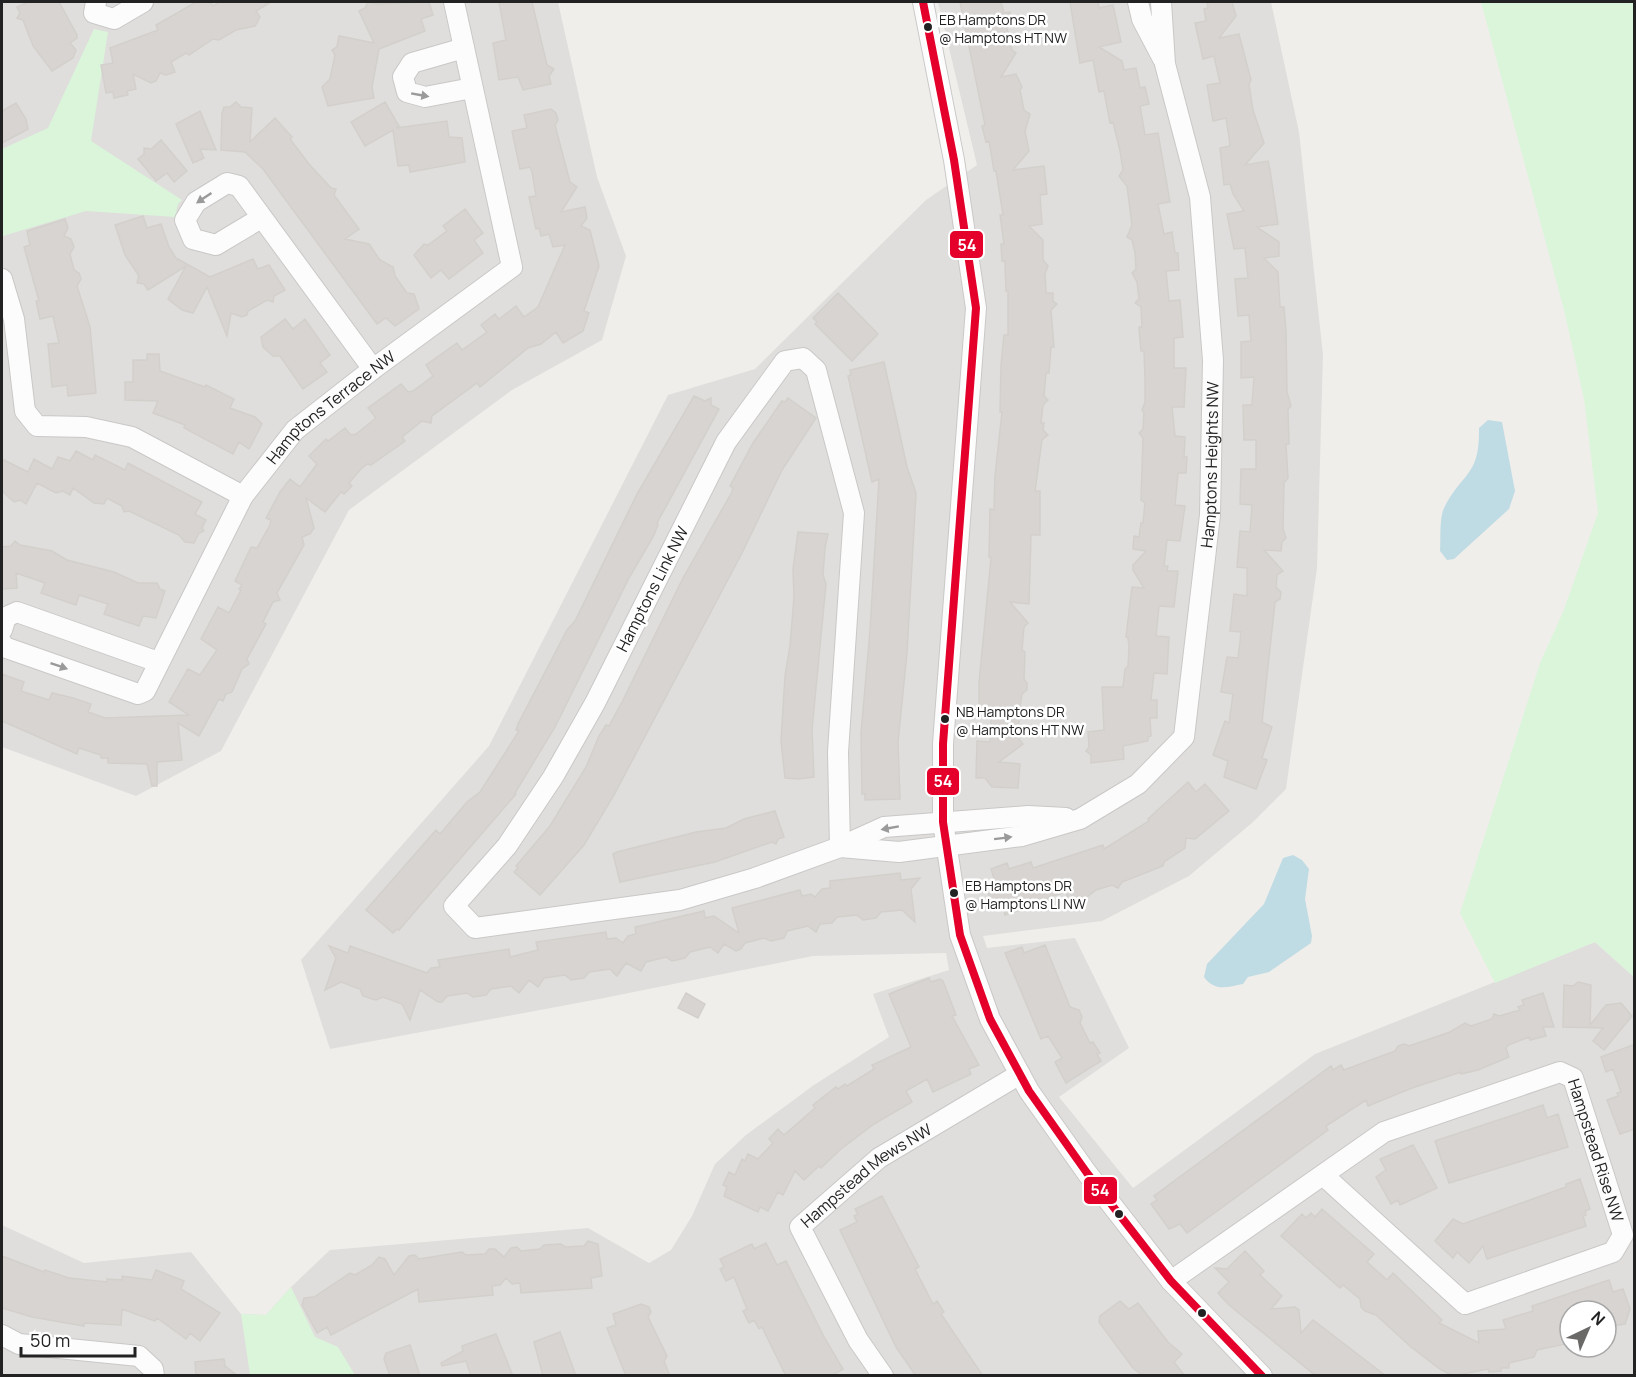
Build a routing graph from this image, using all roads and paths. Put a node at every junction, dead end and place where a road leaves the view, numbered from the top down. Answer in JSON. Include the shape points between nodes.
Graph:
{"nodes":[{"id":1,"x":96,"y":2,"type":"edge"},
{"id":2,"x":143,"y":2,"type":"edge"},
{"id":3,"x":454,"y":2,"type":"edge"},
{"id":4,"x":923,"y":2,"type":"edge"},
{"id":5,"x":1138,"y":2,"type":"edge"},
{"id":6,"x":1161,"y":2,"type":"edge"},
{"id":7,"x":464,"y":48,"type":"junction"},
{"id":8,"x":1165,"y":64,"type":"junction"},
{"id":9,"x":472,"y":88,"type":"junction"},
{"id":10,"x":261,"y":218,"type":"dead end"},
{"id":11,"x":2,"y":279,"type":"edge"},
{"id":12,"x":372,"y":369,"type":"junction"},
{"id":13,"x":243,"y":496,"type":"junction"},
{"id":14,"x":2,"y":630,"type":"edge"},
{"id":15,"x":2,"y":644,"type":"edge"},
{"id":16,"x":158,"y":662,"type":"junction"},
{"id":17,"x":1080,"y":819,"type":"junction"},
{"id":18,"x":943,"y":822,"type":"junction"},
{"id":19,"x":945,"y":845,"type":"junction"},
{"id":20,"x":840,"y":847,"type":"junction"},
{"id":21,"x":1020,"y":1074,"type":"junction"},
{"id":22,"x":1323,"y":1175,"type":"junction"},
{"id":23,"x":1171,"y":1281,"type":"junction"},
{"id":24,"x":2,"y":1335,"type":"edge"},
{"id":25,"x":154,"y":1376,"type":"edge"},
{"id":26,"x":883,"y":1376,"type":"edge"},
{"id":27,"x":1262,"y":1376,"type":"edge"}],
"edges":[{"from":1,"to":2,"type":"street","via":[[94,13],[114,19]]},
{"from":3,"to":7,"type":"street","name":"Hamptons Terrace NW"},
{"from":4,"to":18,"type":"street","via":[[954,160],[976,308],[943,744]]},
{"from":5,"to":8,"type":"street","name":"Hamptons Heights NW","via":[[1142,19]]},
{"from":6,"to":8,"type":"street","name":"Hamptons Heights NW"},
{"from":7,"to":9,"type":"street","name":"Hamptons Terrace NW"},
{"from":7,"to":9,"type":"street","one_way":true,"via":[[411,63],[403,77],[407,92],[425,98]]},
{"from":8,"to":17,"type":"street","name":"Hamptons Heights NW","via":[[1200,197],[1213,360],[1210,515],[1191,684],[1184,737],[1138,784]]},
{"from":9,"to":12,"type":"street","name":"Hamptons Terrace NW","via":[[512,267]]},
{"from":10,"to":12,"type":"street"},
{"from":11,"to":13,"type":"street","via":[[14,319],[25,411],[37,426],[86,427],[132,437]]},
{"from":12,"to":13,"type":"street","name":"Hamptons Terrace NW","via":[[295,430]]},
{"from":13,"to":16,"type":"street","name":"Hamptons Terrace NW"},
{"from":14,"to":16,"type":"street","via":[[6,617],[16,612]]},
{"from":15,"to":16,"type":"street","name":"Hamptons Terrace NW","one_way":true,"via":[[138,694],[145,691]]},
{"from":17,"to":18,"type":"street","via":[[1028,816]]},
{"from":19,"to":17,"type":"street","name":"Hamptons Heights NW","one_way":true,"via":[[1022,836]]},
{"from":18,"to":19,"type":"street"},
{"from":18,"to":20,"type":"street","name":"Hamptons Link NW","one_way":true,"via":[[884,827]]},
{"from":19,"to":20,"type":"street","name":"Hamptons Link NW","via":[[899,852]]},
{"from":19,"to":21,"type":"street","via":[[960,935],[990,1019]]},
{"from":20,"to":20,"type":"street","name":"Hamptons Link NW","via":[[755,878],[669,902],[475,928],[454,906],[507,846],[553,777],[595,703],[726,442],[785,361],[803,358],[816,370],[854,513],[838,752]]},
{"from":21,"to":23,"type":"street","via":[[1087,1173]]},
{"from":21,"to":26,"type":"street","name":"Hampstead Mews NW","via":[[879,1158],[800,1227],[858,1340]]},
{"from":22,"to":22,"type":"street","name":"Hampstead Rise NW","via":[[1384,1132],[1560,1072],[1573,1078],[1623,1235],[1613,1252],[1465,1304]]},
{"from":22,"to":23,"type":"street","name":"Hampstead Rise NW"},
{"from":23,"to":27,"type":"street"},
{"from":24,"to":25,"type":"street","via":[[19,1344],[139,1356],[153,1369]]}]}
